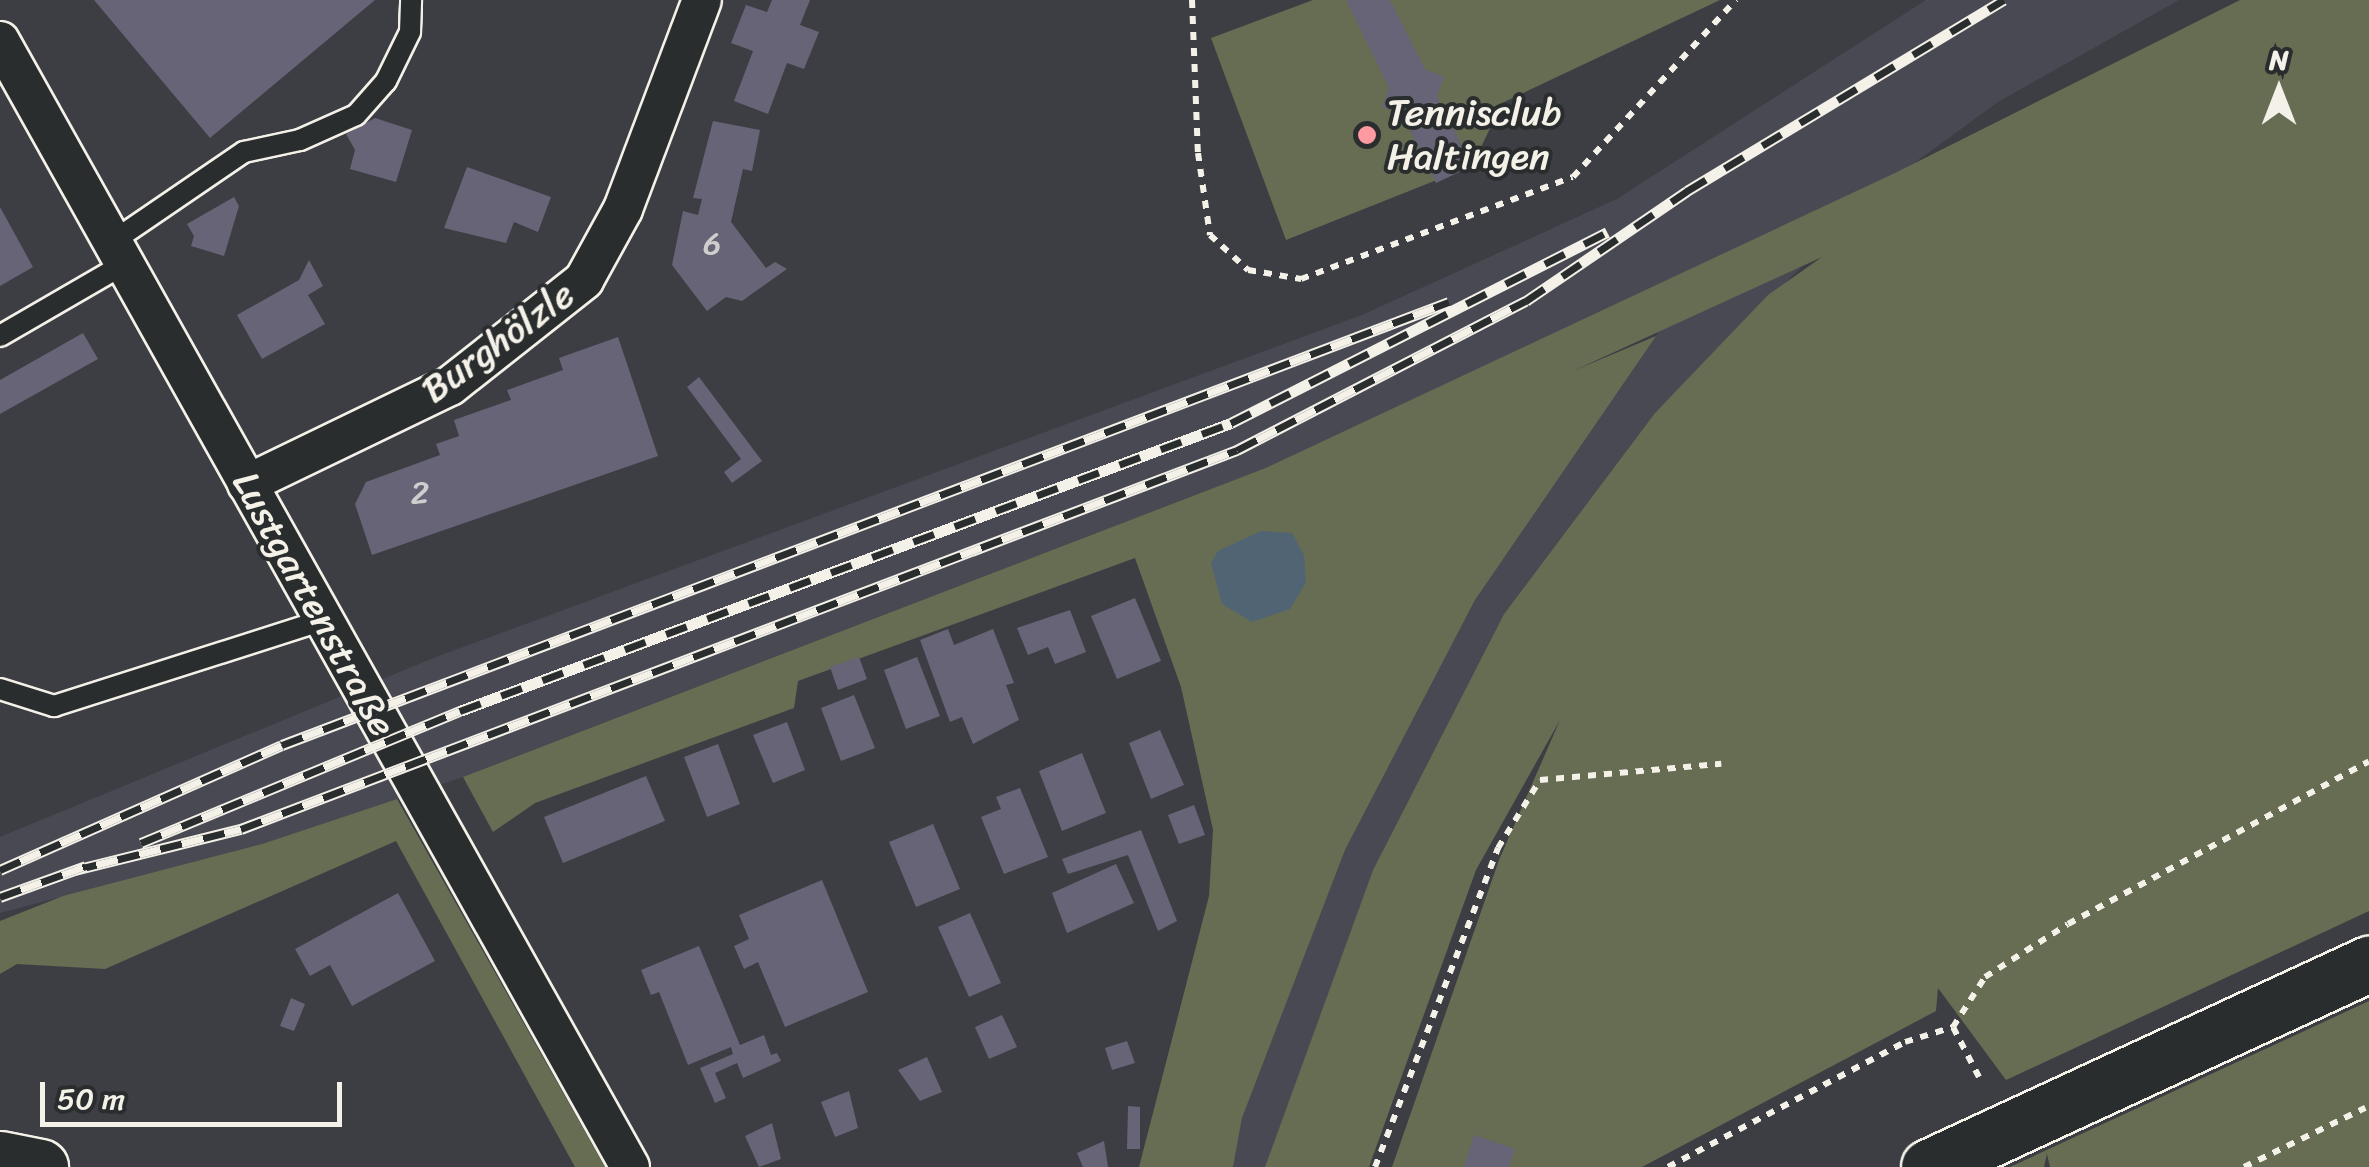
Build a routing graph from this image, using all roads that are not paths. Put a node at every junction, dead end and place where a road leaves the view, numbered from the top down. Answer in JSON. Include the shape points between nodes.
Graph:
{"nodes":[{"id":1,"x":411,"y":0,"type":"edge"},
{"id":2,"x":702,"y":0,"type":"edge"},
{"id":3,"x":0,"y":40,"type":"edge"},
{"id":4,"x":118,"y":253,"type":"junction"},
{"id":5,"x":0,"y":336,"type":"edge"},
{"id":6,"x":247,"y":484,"type":"junction"},
{"id":7,"x":323,"y":620,"type":"junction"},
{"id":8,"x":0,"y":689,"type":"edge"},
{"id":9,"x":2369,"y":964,"type":"edge"},
{"id":10,"x":0,"y":1159,"type":"edge"},
{"id":11,"x":40,"y":1167,"type":"edge"},
{"id":12,"x":630,"y":1167,"type":"edge"},
{"id":13,"x":1929,"y":1167,"type":"edge"}],
"edges":[{"from":1,"to":4,"type":"lane","via":[[410,32],[386,81],[356,115],[300,140],[244,152]]},
{"from":2,"to":6,"type":"street","name":"Burghölzle","via":[[623,209],[584,280],[450,386]]},
{"from":3,"to":4,"type":"street","name":"Lustgartenstraße"},
{"from":4,"to":5,"type":"lane"},
{"from":4,"to":6,"type":"street","name":"Lustgartenstraße"},
{"from":6,"to":7,"type":"street","name":"Lustgartenstraße"},
{"from":7,"to":8,"type":"lane","via":[[54,706]]},
{"from":7,"to":12,"type":"street","name":"Lustgartenstraße"},
{"from":9,"to":13,"type":"main road"},
{"from":10,"to":11,"type":"main road"}]}
